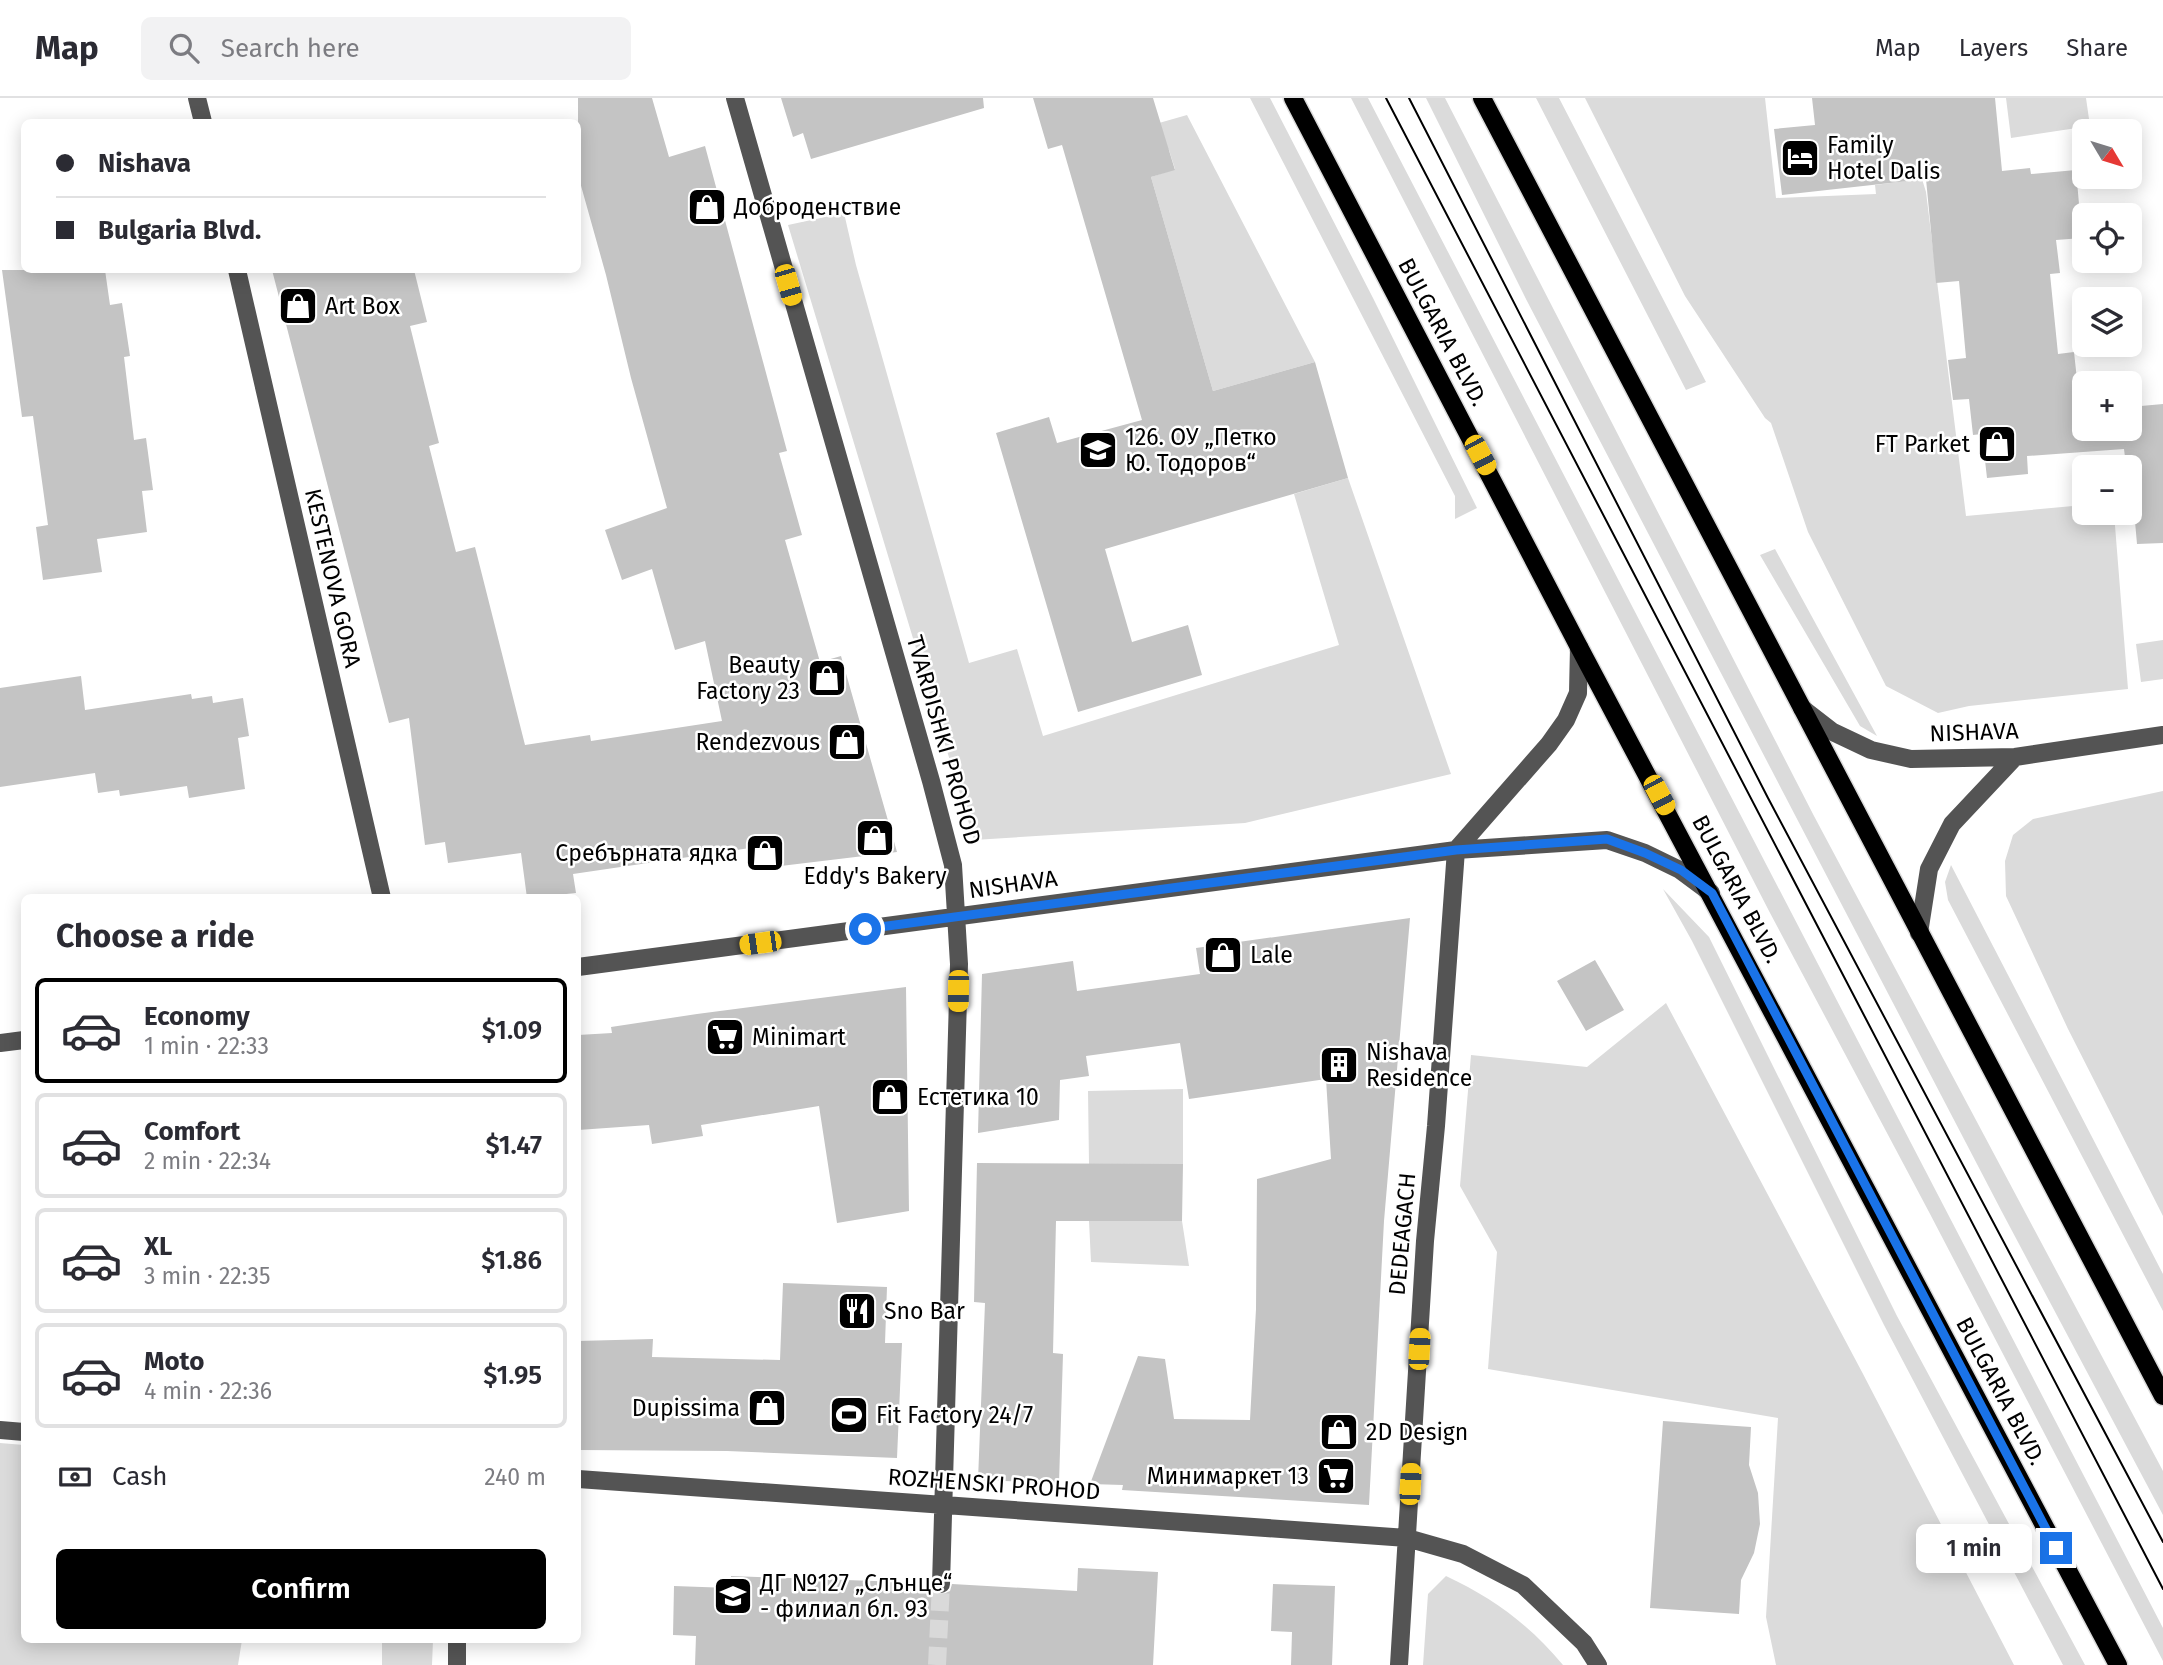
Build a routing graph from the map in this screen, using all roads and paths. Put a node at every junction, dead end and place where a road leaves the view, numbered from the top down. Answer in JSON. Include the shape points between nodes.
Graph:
{"nodes":[{"id":1,"x":197,"y":98,"type":"edge"},
{"id":2,"x":735,"y":98,"type":"edge"},
{"id":3,"x":1293,"y":98,"type":"edge"},
{"id":4,"x":1482,"y":98,"type":"edge"},
{"id":5,"x":202,"y":119,"type":"edge"},
{"id":6,"x":238,"y":273,"type":"edge"},
{"id":7,"x":1580,"y":647,"type":"junction"},
{"id":8,"x":1799,"y":706,"type":"junction"},
{"id":9,"x":2163,"y":735,"type":"edge"},
{"id":10,"x":2015,"y":757,"type":"junction"},
{"id":11,"x":1456,"y":850,"type":"junction"},
{"id":12,"x":1712,"y":893,"type":"junction"},
{"id":13,"x":381,"y":894,"type":"edge"},
{"id":14,"x":955,"y":917,"type":"junction"},
{"id":15,"x":1919,"y":933,"type":"junction"},
{"id":16,"x":581,"y":967,"type":"edge"},
{"id":17,"x":21,"y":1040,"type":"edge"},
{"id":18,"x":0,"y":1043,"type":"edge"},
{"id":19,"x":2163,"y":1395,"type":"edge"},
{"id":20,"x":0,"y":1430,"type":"edge"},
{"id":21,"x":21,"y":1432,"type":"edge"},
{"id":22,"x":581,"y":1479,"type":"edge"},
{"id":23,"x":943,"y":1506,"type":"junction"},
{"id":24,"x":1407,"y":1538,"type":"junction"},
{"id":25,"x":941,"y":1584,"type":"tunnel mouth"},
{"id":26,"x":457,"y":1643,"type":"edge"},
{"id":27,"x":457,"y":1665,"type":"edge"},
{"id":28,"x":1399,"y":1665,"type":"edge"},
{"id":29,"x":1598,"y":1665,"type":"edge"},
{"id":30,"x":2118,"y":1665,"type":"edge"}],
"edges":[{"from":1,"to":5,"type":"street"},
{"from":2,"to":14,"type":"street","name":"TVARDISHKI PROHOD","via":[[937,805],[953,865]]},
{"from":3,"to":7,"type":"main road","name":"BULGARIA BLVD."},
{"from":4,"to":8,"type":"main road"},
{"from":6,"to":13,"type":"street","name":"KESTENOVA GORA"},
{"from":7,"to":11,"type":"street","via":[[1578,693],[1566,720]]},
{"from":7,"to":12,"type":"main road","name":"BULGARIA BLVD."},
{"from":8,"to":10,"type":"street","name":"NISHAVA","via":[[1833,732],[1871,750],[1911,759]]},
{"from":8,"to":15,"type":"main road"},
{"from":9,"to":10,"type":"street","name":"NISHAVA"},
{"from":10,"to":15,"type":"street","via":[[1952,824],[1929,869]]},
{"from":11,"to":12,"type":"street","name":"NISHAVA","via":[[1607,839],[1681,870]]},
{"from":11,"to":14,"type":"street","name":"NISHAVA"},
{"from":11,"to":24,"type":"street","name":"DEDEAGACH"},
{"from":12,"to":30,"type":"main road","name":"BULGARIA BLVD."},
{"from":14,"to":16,"type":"street","name":"NISHAVA"},
{"from":14,"to":23,"type":"street","name":"TVARDISHKI PROHOD","via":[[959,964]]},
{"from":15,"to":19,"type":"main road"},
{"from":17,"to":18,"type":"street"},
{"from":20,"to":21,"type":"street"},
{"from":22,"to":23,"type":"street","name":"ROZHENSKI PROHOD"},
{"from":23,"to":24,"type":"street","name":"ROZHENSKI PROHOD"},
{"from":23,"to":25,"type":"street","name":"TVARDISHKI PROHOD"},
{"from":24,"to":28,"type":"street","name":"DEDEAGACH"},
{"from":24,"to":29,"type":"street","name":"ROZHENSKI PROHOD","via":[[1463,1554],[1523,1584],[1584,1643]]},
{"from":26,"to":27,"type":"street"}]}
